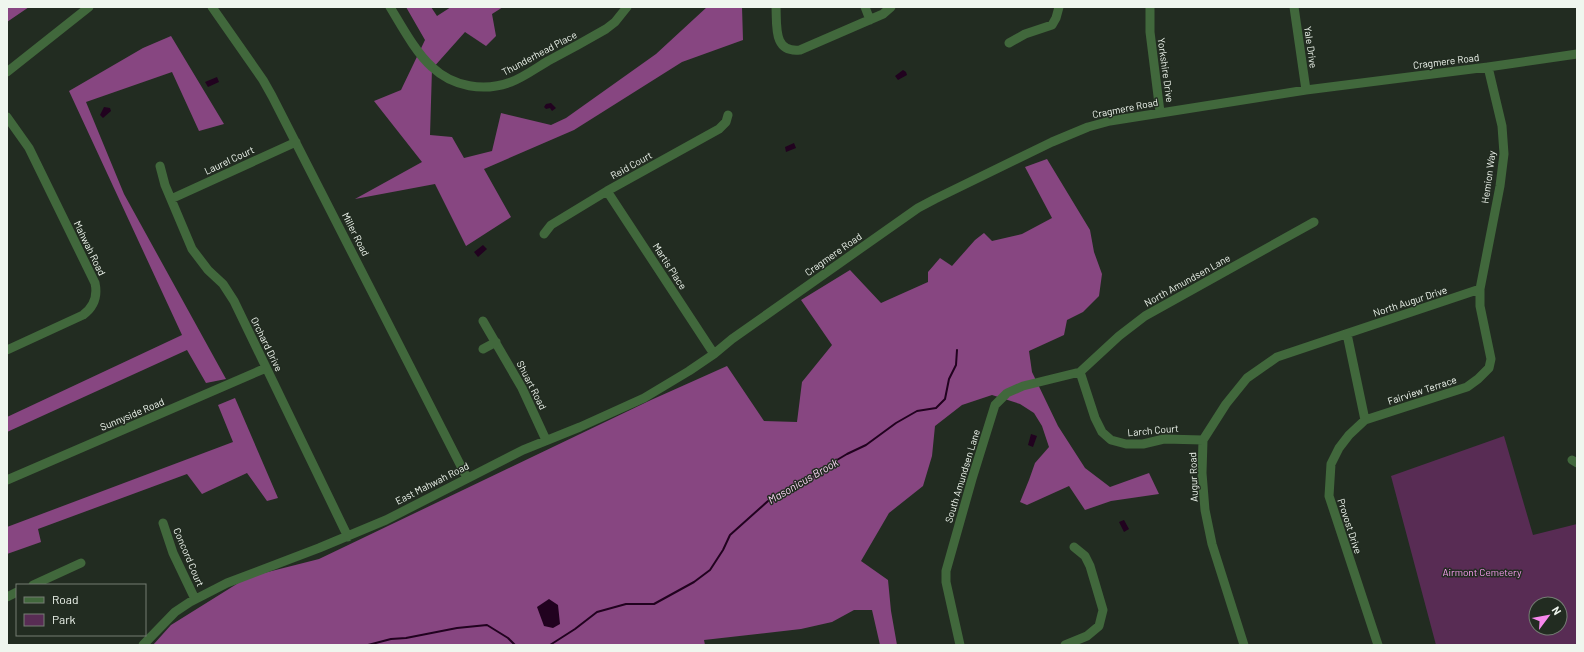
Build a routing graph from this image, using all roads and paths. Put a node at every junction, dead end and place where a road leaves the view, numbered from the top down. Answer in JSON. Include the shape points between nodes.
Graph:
{"nodes":[{"id":1,"x":89,"y":7,"type":"edge"},
{"id":2,"x":212,"y":7,"type":"edge"},
{"id":3,"x":390,"y":7,"type":"edge"},
{"id":4,"x":627,"y":7,"type":"edge"},
{"id":5,"x":776,"y":7,"type":"edge"},
{"id":6,"x":865,"y":7,"type":"edge"},
{"id":7,"x":891,"y":7,"type":"edge"},
{"id":8,"x":1059,"y":7,"type":"edge"},
{"id":9,"x":1150,"y":7,"type":"edge"},
{"id":10,"x":1294,"y":7,"type":"edge"},
{"id":11,"x":870,"y":20,"type":"junction"},
{"id":12,"x":1009,"y":43,"type":"dead end"},
{"id":13,"x":1577,"y":54,"type":"edge"},
{"id":14,"x":1488,"y":67,"type":"junction"},
{"id":15,"x":7,"y":72,"type":"edge"},
{"id":16,"x":1306,"y":90,"type":"junction"},
{"id":17,"x":1160,"y":112,"type":"junction"},
{"id":18,"x":728,"y":115,"type":"dead end"},
{"id":19,"x":7,"y":117,"type":"edge"},
{"id":20,"x":296,"y":142,"type":"junction"},
{"id":21,"x":160,"y":166,"type":"dead end"},
{"id":22,"x":607,"y":191,"type":"junction"},
{"id":23,"x":171,"y":199,"type":"junction"},
{"id":24,"x":1314,"y":222,"type":"dead end"},
{"id":25,"x":544,"y":234,"type":"dead end"},
{"id":26,"x":1480,"y":289,"type":"junction"},
{"id":27,"x":483,"y":321,"type":"dead end"},
{"id":28,"x":1347,"y":334,"type":"junction"},
{"id":29,"x":732,"y":339,"type":"joint"},
{"id":30,"x":496,"y":342,"type":"junction"},
{"id":31,"x":483,"y":349,"type":"dead end"},
{"id":32,"x":7,"y":350,"type":"edge"},
{"id":33,"x":714,"y":354,"type":"junction"},
{"id":34,"x":266,"y":368,"type":"junction"},
{"id":35,"x":1080,"y":372,"type":"junction"},
{"id":36,"x":1364,"y":420,"type":"junction"},
{"id":37,"x":546,"y":440,"type":"junction"},
{"id":38,"x":1203,"y":440,"type":"junction"},
{"id":39,"x":467,"y":478,"type":"junction"},
{"id":40,"x":7,"y":480,"type":"edge"},
{"id":41,"x":162,"y":523,"type":"dead end"},
{"id":42,"x":348,"y":537,"type":"junction"},
{"id":43,"x":1074,"y":547,"type":"dead end"},
{"id":44,"x":81,"y":563,"type":"dead end"},
{"id":45,"x":34,"y":584,"type":"edge"},
{"id":46,"x":16,"y":592,"type":"edge"},
{"id":47,"x":7,"y":597,"type":"edge"},
{"id":48,"x":195,"y":599,"type":"junction"},
{"id":49,"x":143,"y":645,"type":"edge"},
{"id":50,"x":960,"y":645,"type":"edge"},
{"id":51,"x":1065,"y":645,"type":"edge"},
{"id":52,"x":1244,"y":645,"type":"edge"},
{"id":53,"x":1378,"y":645,"type":"edge"}],
"edges":[{"from":1,"to":15,"type":"street"},
{"from":2,"to":20,"type":"street","name":"Miller Road","via":[[263,80]]},
{"from":3,"to":4,"type":"street","name":"Thunderhead Place","via":[[431,66],[458,83],[480,87],[501,85],[521,77],[606,29]]},
{"from":5,"to":11,"type":"street","via":[[779,41],[791,51],[800,50]]},
{"from":6,"to":11,"type":"street"},
{"from":7,"to":11,"type":"street"},
{"from":8,"to":12,"type":"street","via":[[1052,25],[1025,34]]},
{"from":9,"to":17,"type":"street","name":"Yorkshire Drive","via":[[1150,32]]},
{"from":10,"to":16,"type":"street","name":"Yale Drive"},
{"from":13,"to":14,"type":"street","name":"Cragmere Road"},
{"from":14,"to":16,"type":"street","name":"Cragmere Road"},
{"from":14,"to":26,"type":"street","name":"Hemion Way","via":[[1502,126],[1504,154]]},
{"from":16,"to":17,"type":"street","name":"Cragmere Road"},
{"from":17,"to":29,"type":"street","name":"Cragmere Road","via":[[1088,127],[918,208]]},
{"from":18,"to":22,"type":"street","name":"Reid Court","via":[[726,122],[719,128]]},
{"from":19,"to":32,"type":"street","name":"Mahwah Road","via":[[29,148],[95,284],[96,295],[92,307],[83,315]]},
{"from":20,"to":23,"type":"street","name":"Laurel Court"},
{"from":20,"to":39,"type":"street","name":"Miller Road"},
{"from":21,"to":23,"type":"street","name":"Orchard Drive"},
{"from":22,"to":25,"type":"street","name":"Reid Court","via":[[551,225]]},
{"from":22,"to":33,"type":"street","name":"Martis Place"},
{"from":23,"to":34,"type":"street","name":"Orchard Drive","via":[[192,249],[229,292]]},
{"from":24,"to":35,"type":"street","name":"North Amundsen Lane","via":[[1145,316]]},
{"from":26,"to":28,"type":"street","name":"North Augur Drive"},
{"from":26,"to":36,"type":"street","name":"Fairview Terrace","via":[[1480,306],[1491,359],[1489,368],[1467,387]]},
{"from":27,"to":30,"type":"street","name":"Shuart Road"},
{"from":28,"to":36,"type":"street"},
{"from":28,"to":38,"type":"street","name":"Augur Road","via":[[1277,357],[1247,378],[1226,404]]},
{"from":29,"to":33,"type":"street","name":"East Mahwah Road"},
{"from":30,"to":31,"type":"street"},
{"from":30,"to":37,"type":"street","name":"Shuart Road","via":[[522,388]]},
{"from":33,"to":37,"type":"street","name":"East Mahwah Road","via":[[667,386],[644,398]]},
{"from":34,"to":40,"type":"street","name":"Sunnyside Road"},
{"from":34,"to":42,"type":"street","name":"Orchard Drive"},
{"from":35,"to":38,"type":"street","name":"Larch Court","via":[[1095,418],[1102,432],[1111,440],[1126,444],[1143,444],[1164,438]]},
{"from":35,"to":50,"type":"street","name":"South Amundsen Lane","via":[[1023,386],[1007,393],[995,405],[946,571],[946,582]]},
{"from":36,"to":53,"type":"street","name":"Provost Drive","via":[[1339,448],[1331,464],[1329,496]]},
{"from":37,"to":39,"type":"street","name":"East Mahwah Road"},
{"from":38,"to":52,"type":"street","name":"Augur Road","via":[[1205,510],[1211,538]]},
{"from":39,"to":42,"type":"street","name":"East Mahwah Road"},
{"from":41,"to":48,"type":"street","name":"Concord Court"},
{"from":42,"to":48,"type":"street","name":"East Mahwah Road","via":[[227,583]]},
{"from":43,"to":51,"type":"street","via":[[1085,556],[1090,566],[1103,610],[1099,626],[1087,636]]},
{"from":44,"to":45,"type":"street"},
{"from":46,"to":47,"type":"street"},
{"from":48,"to":49,"type":"street","name":"East Mahwah Road","via":[[175,612]]}]}
